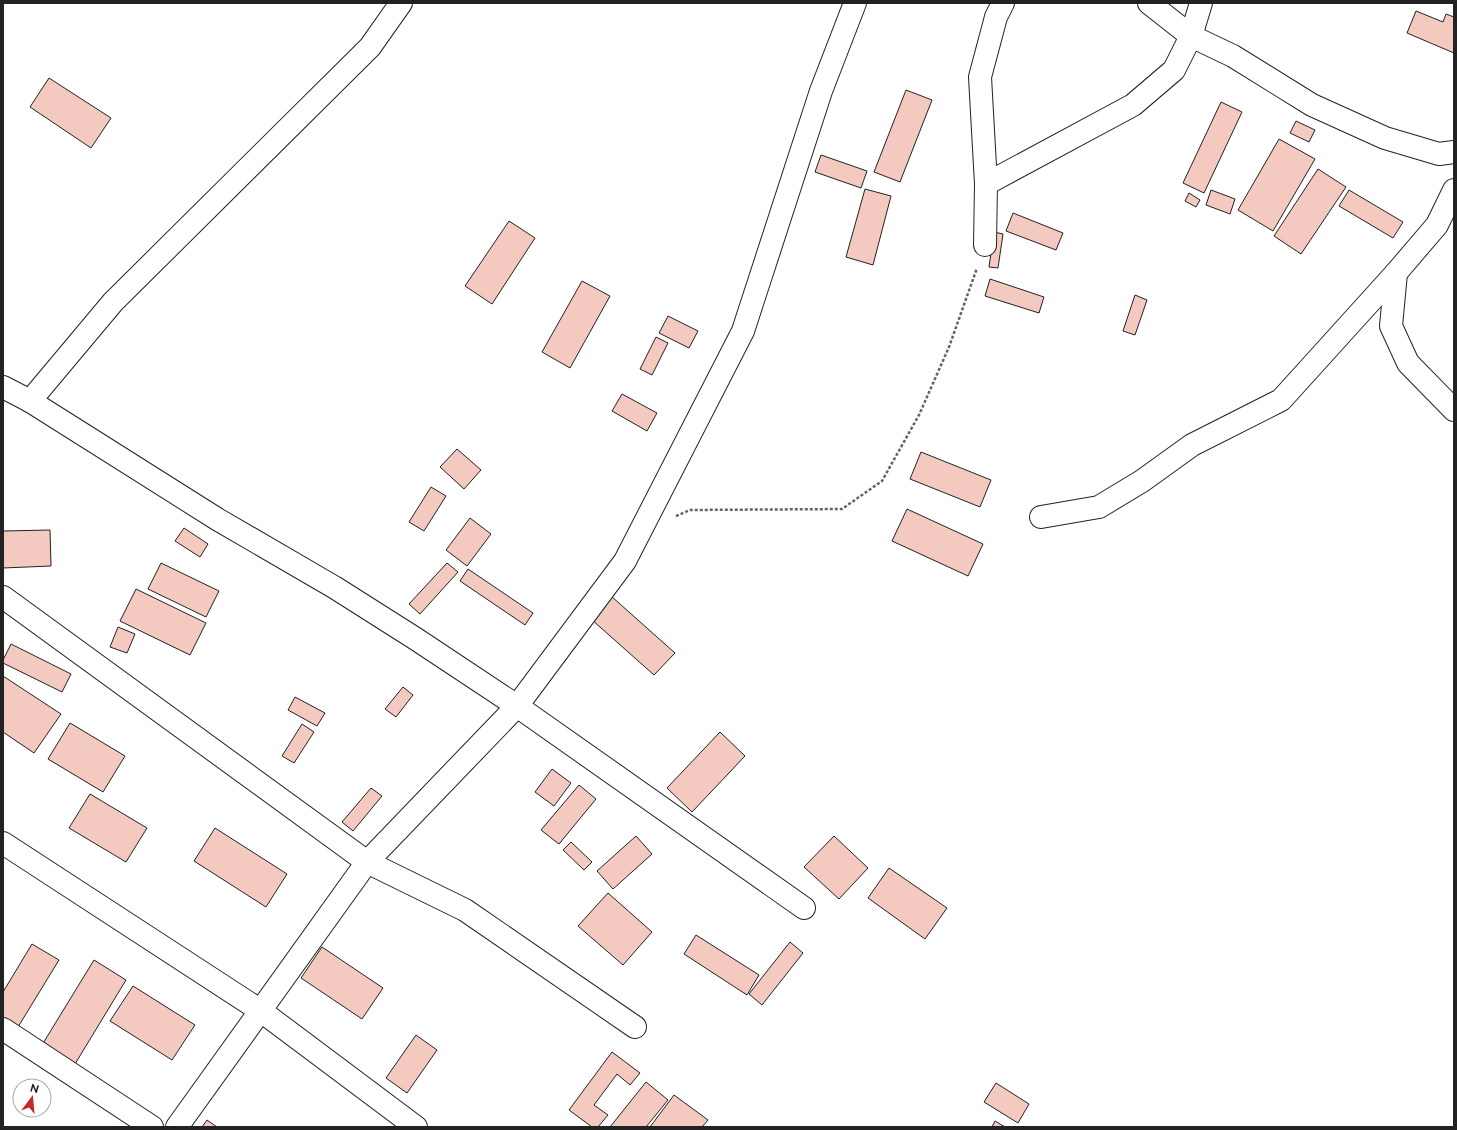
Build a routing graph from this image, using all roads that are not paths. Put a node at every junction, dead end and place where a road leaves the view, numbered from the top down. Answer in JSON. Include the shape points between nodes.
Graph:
{"nodes":[{"id":1,"x":401,"y":3,"type":"edge"},
{"id":2,"x":855,"y":3,"type":"edge"},
{"id":3,"x":1003,"y":3,"type":"edge"},
{"id":4,"x":1149,"y":3,"type":"edge"},
{"id":5,"x":1201,"y":3,"type":"edge"},
{"id":6,"x":1191,"y":36,"type":"junction"},
{"id":7,"x":1454,"y":152,"type":"edge"},
{"id":8,"x":986,"y":184,"type":"junction"},
{"id":9,"x":1454,"y":190,"type":"edge"},
{"id":10,"x":985,"y":245,"type":"road end"},
{"id":11,"x":1396,"y":273,"type":"junction"},
{"id":12,"x":3,"y":387,"type":"edge"},
{"id":13,"x":30,"y":401,"type":"junction"},
{"id":14,"x":1454,"y":410,"type":"edge"},
{"id":15,"x":1041,"y":517,"type":"dead end"},
{"id":16,"x":3,"y":597,"type":"edge"},
{"id":17,"x":517,"y":706,"type":"junction"},
{"id":18,"x":3,"y":843,"type":"edge"},
{"id":19,"x":367,"y":862,"type":"junction"},
{"id":20,"x":804,"y":908,"type":"dead end"},
{"id":21,"x":261,"y":1010,"type":"junction"},
{"id":22,"x":636,"y":1027,"type":"dead end"},
{"id":23,"x":3,"y":1029,"type":"edge"},
{"id":24,"x":152,"y":1127,"type":"edge"},
{"id":25,"x":177,"y":1127,"type":"edge"},
{"id":26,"x":416,"y":1127,"type":"edge"}],
"edges":[{"from":1,"to":13,"type":"street","via":[[370,47],[113,302]]},
{"from":2,"to":17,"type":"street","via":[[821,91],[743,331],[625,561]]},
{"from":3,"to":8,"type":"street","via":[[996,17],[980,77]]},
{"from":4,"to":6,"type":"street"},
{"from":5,"to":6,"type":"street"},
{"from":6,"to":7,"type":"street","via":[[1233,56],[1312,105],[1384,138],[1439,154]]},
{"from":6,"to":8,"type":"street","via":[[1174,70],[1133,105]]},
{"from":8,"to":10,"type":"street"},
{"from":9,"to":11,"type":"street","via":[[1437,225]]},
{"from":11,"to":14,"type":"street","via":[[1391,326],[1408,363]]},
{"from":11,"to":15,"type":"street","via":[[1281,400],[1192,445],[1142,481],[1099,507]]},
{"from":12,"to":13,"type":"street"},
{"from":13,"to":17,"type":"street","via":[[217,519],[340,591]]},
{"from":16,"to":19,"type":"street"},
{"from":17,"to":19,"type":"street"},
{"from":17,"to":20,"type":"street"},
{"from":18,"to":21,"type":"street"},
{"from":19,"to":21,"type":"street"},
{"from":19,"to":22,"type":"street","via":[[465,910]]},
{"from":21,"to":25,"type":"street"},
{"from":21,"to":26,"type":"street"},
{"from":23,"to":24,"type":"street"}]}
